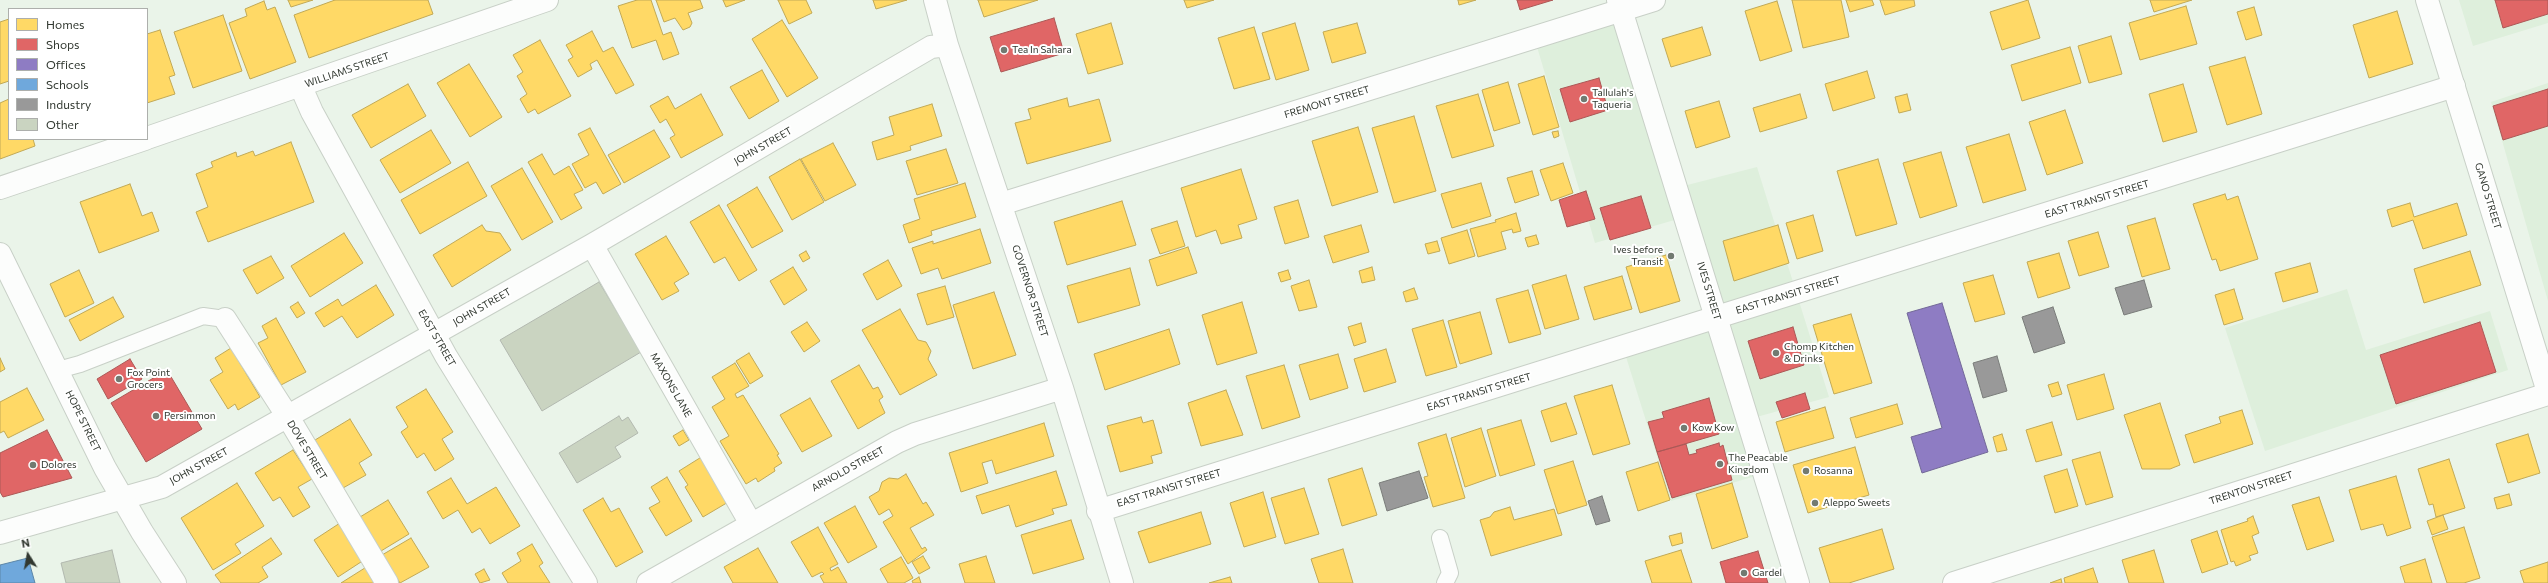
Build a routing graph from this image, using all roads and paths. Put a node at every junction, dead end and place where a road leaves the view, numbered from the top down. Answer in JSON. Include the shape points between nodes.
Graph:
{"nodes":[{"id":1,"x":547,"y":0,"type":"edge"},
{"id":2,"x":934,"y":0,"type":"edge"},
{"id":3,"x":1654,"y":0,"type":"edge"},
{"id":4,"x":2427,"y":0,"type":"edge"},
{"id":5,"x":1620,"y":5,"type":"edge"},
{"id":6,"x":947,"y":45,"type":"junction"},
{"id":7,"x":2454,"y":86,"type":"junction"},
{"id":8,"x":301,"y":87,"type":"junction"},
{"id":9,"x":148,"y":138,"type":"edge"},
{"id":10,"x":143,"y":140,"type":"edge"},
{"id":11,"x":0,"y":188,"type":"edge"},
{"id":12,"x":1001,"y":204,"type":"junction"},
{"id":13,"x":592,"y":245,"type":"junction"},
{"id":14,"x":0,"y":254,"type":"edge"},
{"id":15,"x":1717,"y":318,"type":"junction"},
{"id":16,"x":225,"y":319,"type":"joint"},
{"id":17,"x":435,"y":335,"type":"junction"},
{"id":18,"x":58,"y":370,"type":"junction"},
{"id":19,"x":1062,"y":388,"type":"junction"},
{"id":20,"x":2548,"y":393,"type":"edge"},
{"id":21,"x":288,"y":417,"type":"junction"},
{"id":22,"x":124,"y":498,"type":"junction"},
{"id":23,"x":1098,"y":511,"type":"junction"},
{"id":24,"x":751,"y":524,"type":"junction"},
{"id":25,"x":0,"y":533,"type":"edge"},
{"id":26,"x":1440,"y":538,"type":"dead end"},
{"id":27,"x":176,"y":583,"type":"edge"},
{"id":28,"x":387,"y":583,"type":"edge"},
{"id":29,"x":586,"y":583,"type":"edge"},
{"id":30,"x":648,"y":583,"type":"edge"},
{"id":31,"x":1122,"y":583,"type":"edge"},
{"id":32,"x":1445,"y":583,"type":"edge"},
{"id":33,"x":1798,"y":583,"type":"edge"},
{"id":34,"x":1954,"y":583,"type":"edge"}],
"edges":[{"from":1,"to":8,"type":"street","name":"WILLIAMS STREET"},
{"from":2,"to":6,"type":"street","name":"GOVERNOR STREET"},
{"from":3,"to":5,"type":"street","name":"FREMONT STREET"},
{"from":4,"to":7,"type":"street","name":"GANO STREET"},
{"from":5,"to":12,"type":"street","name":"FREMONT STREET"},
{"from":5,"to":15,"type":"street","name":"IVES STREET"},
{"from":6,"to":12,"type":"street","name":"GOVERNOR STREET"},
{"from":6,"to":13,"type":"street","name":"JOHN STREET","via":[[931,48]]},
{"from":7,"to":15,"type":"street","name":"EAST TRANSIT STREET"},
{"from":7,"to":20,"type":"street","name":"GANO STREET"},
{"from":8,"to":9,"type":"street","name":"WILLIAMS STREET"},
{"from":8,"to":17,"type":"street","name":"EAST STREET","via":[[312,112]]},
{"from":10,"to":11,"type":"street","name":"WILLIAMS STREET"},
{"from":12,"to":19,"type":"street","name":"GOVERNOR STREET"},
{"from":13,"to":17,"type":"street","name":"JOHN STREET"},
{"from":13,"to":24,"type":"street","name":"MAXONS LANE"},
{"from":14,"to":18,"type":"street","name":"HOPE STREET"},
{"from":15,"to":23,"type":"street","name":"EAST TRANSIT STREET"},
{"from":15,"to":33,"type":"street","name":"IVES STREET"},
{"from":16,"to":18,"type":"lane","via":[[203,316],[80,364]]},
{"from":16,"to":21,"type":"street","name":"DOVE STREET"},
{"from":17,"to":21,"type":"street","name":"JOHN STREET"},
{"from":17,"to":29,"type":"street","name":"EAST STREET"},
{"from":18,"to":22,"type":"street","name":"HOPE STREET","via":[[105,468]]},
{"from":19,"to":23,"type":"street","name":"GOVERNOR STREET"},
{"from":19,"to":24,"type":"street","name":"ARNOLD STREET","via":[[903,439]]},
{"from":20,"to":34,"type":"street","name":"TRENTON STREET"},
{"from":21,"to":22,"type":"street","name":"JOHN STREET","via":[[162,486]]},
{"from":21,"to":28,"type":"street","name":"DOVE STREET"},
{"from":22,"to":25,"type":"street","name":"JOHN STREET"},
{"from":22,"to":27,"type":"street","name":"HOPE STREET","via":[[142,532]]},
{"from":23,"to":31,"type":"street","name":"GOVERNOR STREET"},
{"from":24,"to":30,"type":"street","name":"ARNOLD STREET"},
{"from":26,"to":32,"type":"lane","via":[[1450,574]]}]}
